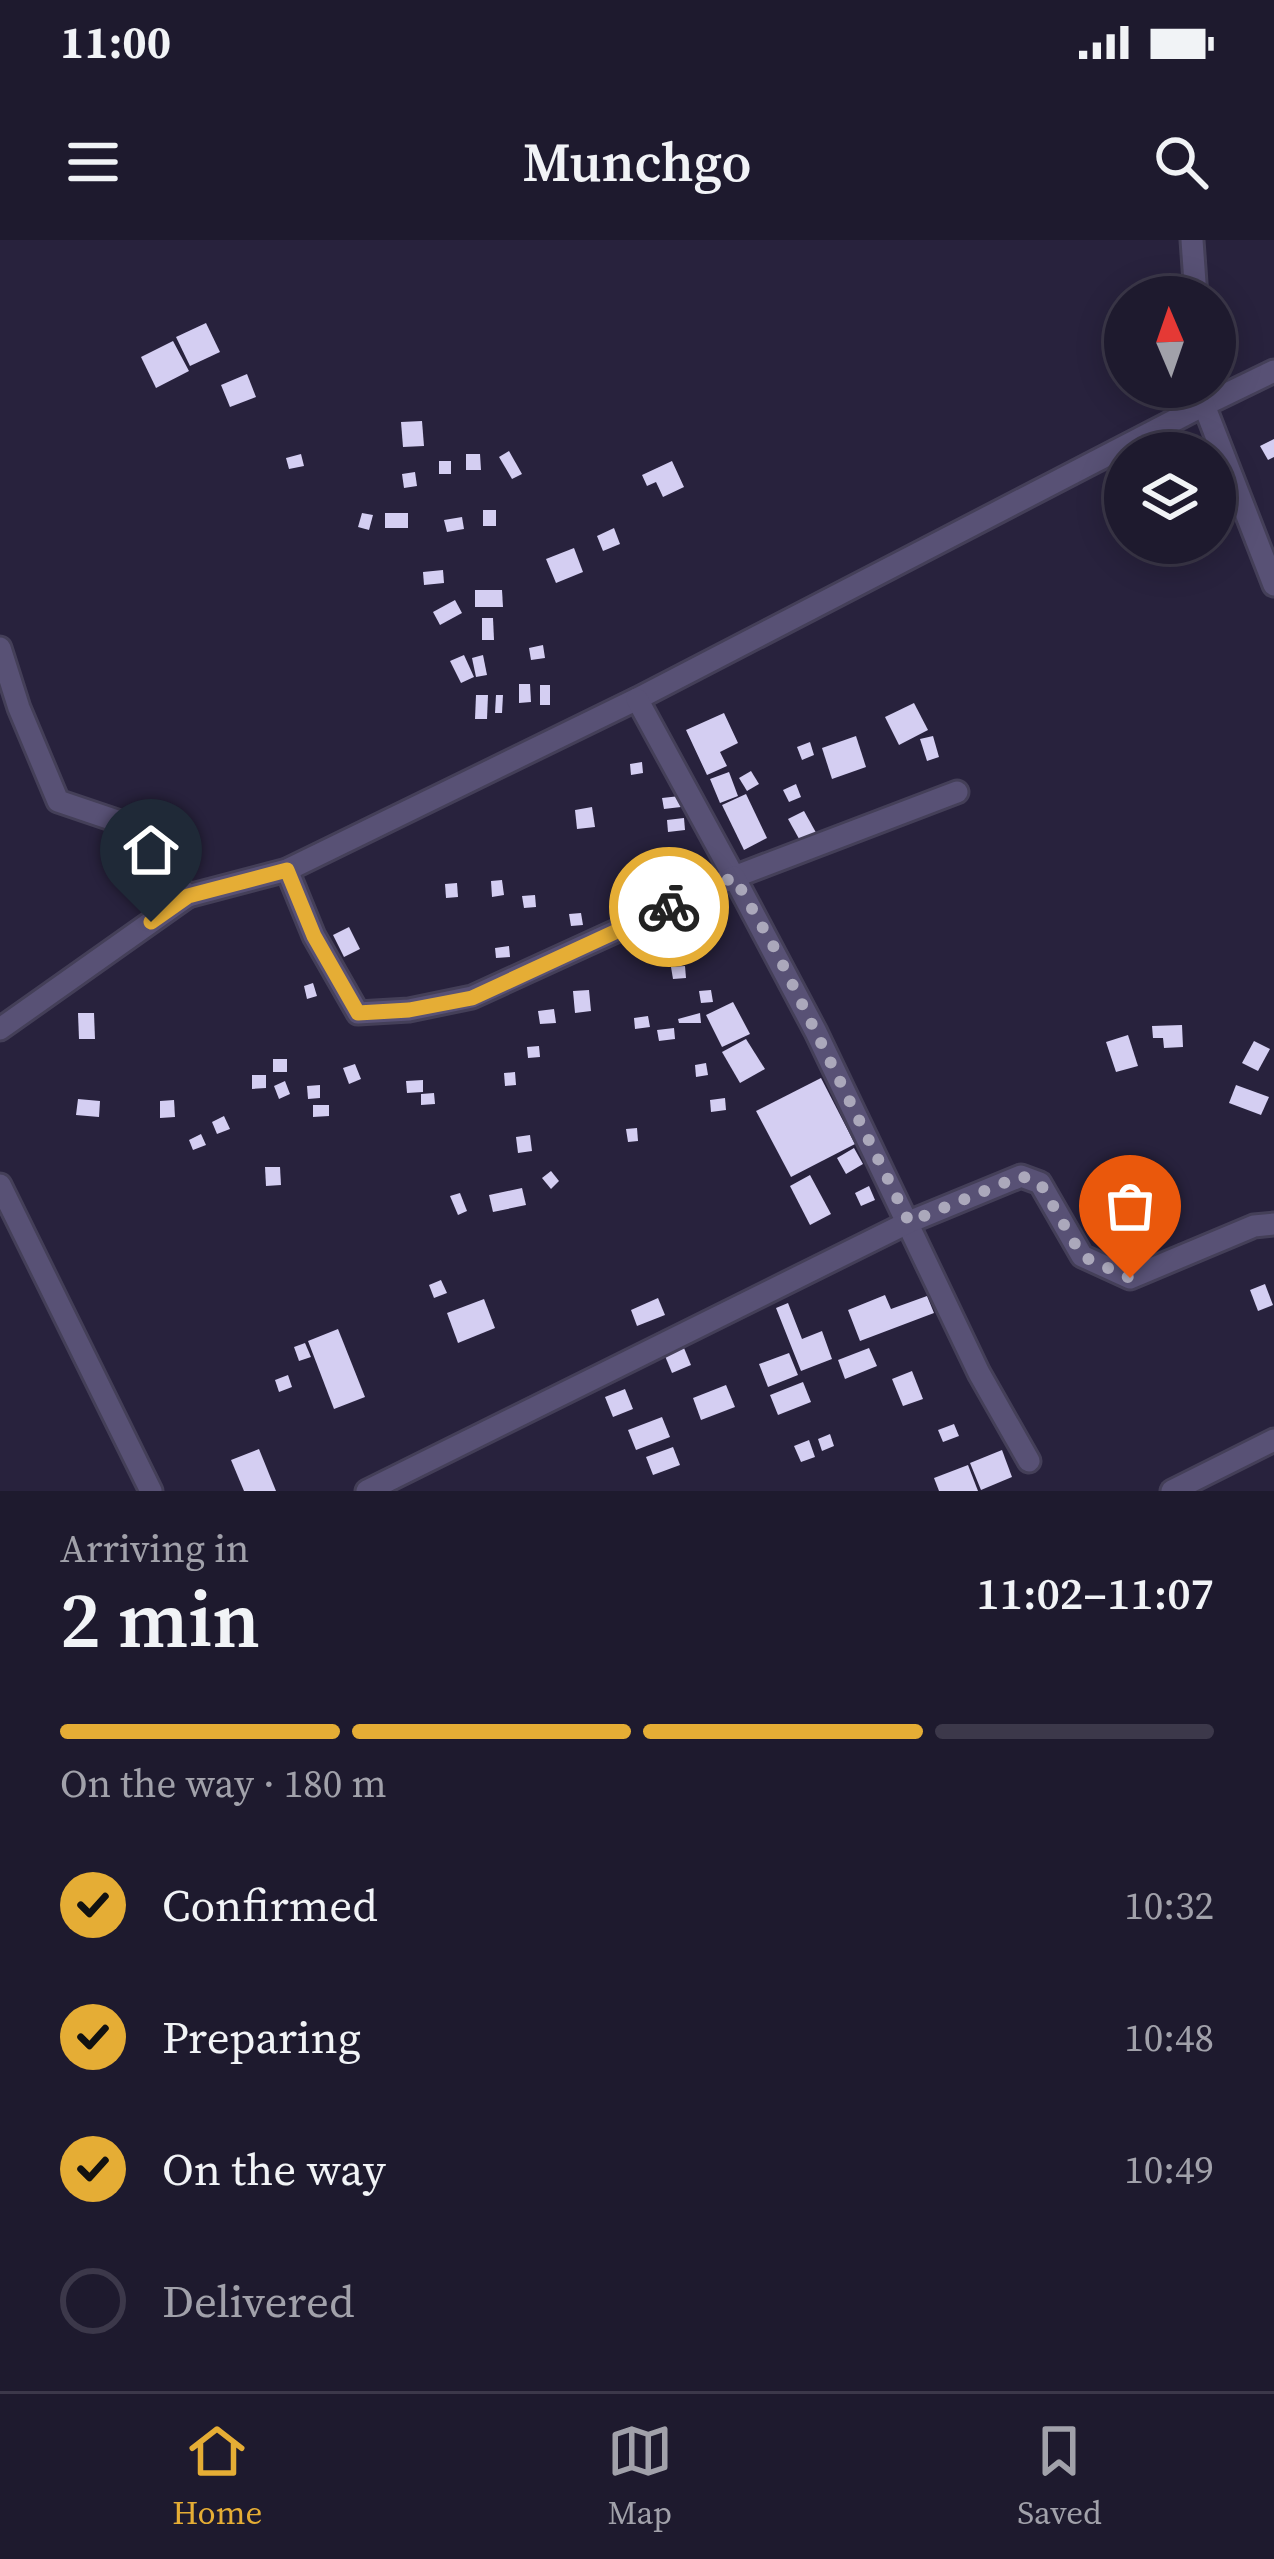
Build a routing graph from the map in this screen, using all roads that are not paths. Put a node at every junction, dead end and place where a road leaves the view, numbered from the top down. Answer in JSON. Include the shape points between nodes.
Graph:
{"nodes":[{"id":1,"x":1192,"y":240,"type":"edge"},
{"id":2,"x":1195,"y":276,"type":"edge"},
{"id":3,"x":1274,"y":370,"type":"edge"},
{"id":4,"x":1236,"y":384,"type":"edge"},
{"id":5,"x":1181,"y":408,"type":"edge"},
{"id":6,"x":1208,"y":408,"type":"edge"},
{"id":7,"x":1274,"y":585,"type":"edge"},
{"id":8,"x":0,"y":648,"type":"edge"},
{"id":9,"x":637,"y":698,"type":"junction"},
{"id":10,"x":957,"y":792,"type":"dead end"},
{"id":11,"x":287,"y":870,"type":"junction"},
{"id":12,"x":734,"y":877,"type":"junction"},
{"id":13,"x":188,"y":896,"type":"junction"},
{"id":14,"x":0,"y":1029,"type":"edge"},
{"id":15,"x":0,"y":1185,"type":"edge"},
{"id":16,"x":909,"y":1222,"type":"junction"},
{"id":17,"x":1274,"y":1224,"type":"edge"},
{"id":18,"x":1274,"y":1440,"type":"edge"},
{"id":19,"x":1028,"y":1460,"type":"dead end"},
{"id":20,"x":151,"y":1491,"type":"edge"},
{"id":21,"x":367,"y":1491,"type":"edge"},
{"id":22,"x":1172,"y":1491,"type":"edge"}],
"edges":[{"from":1,"to":2,"type":"street"},
{"from":3,"to":4,"type":"street"},
{"from":5,"to":9,"type":"street"},
{"from":6,"to":7,"type":"street"},
{"from":8,"to":13,"type":"street","via":[[58,801],[120,822]]},
{"from":9,"to":11,"type":"street"},
{"from":9,"to":12,"type":"street"},
{"from":10,"to":12,"type":"street"},
{"from":11,"to":12,"type":"street","via":[[358,1013],[472,998]]},
{"from":11,"to":13,"type":"street"},
{"from":12,"to":16,"type":"street"},
{"from":13,"to":14,"type":"street"},
{"from":15,"to":20,"type":"street"},
{"from":16,"to":17,"type":"street","via":[[1021,1176],[1040,1183],[1082,1256],[1130,1278]]},
{"from":16,"to":19,"type":"street"},
{"from":16,"to":21,"type":"street"},
{"from":18,"to":22,"type":"street"}]}
